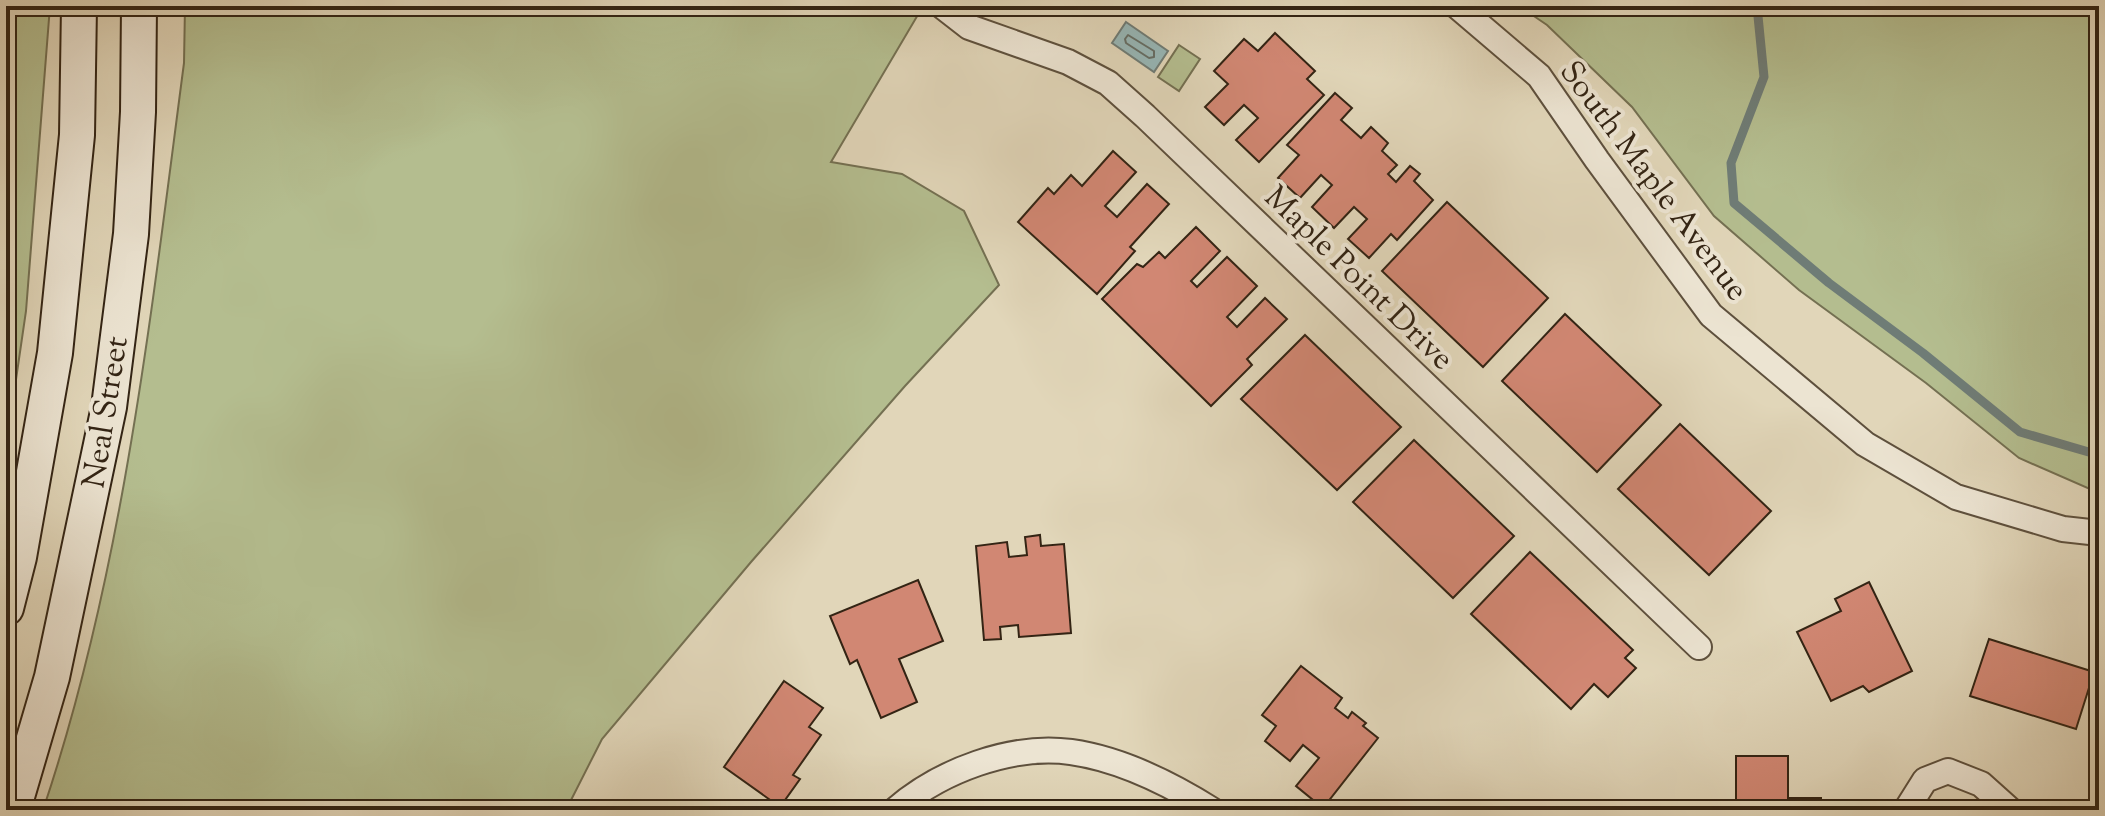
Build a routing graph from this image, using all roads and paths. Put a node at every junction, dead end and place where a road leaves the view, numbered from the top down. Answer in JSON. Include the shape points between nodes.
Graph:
{"nodes":[{"id":1,"x":79,"y":6,"type":"edge"},
{"id":2,"x":139,"y":6,"type":"edge"},
{"id":3,"x":942,"y":6,"type":"edge"},
{"id":4,"x":1457,"y":6,"type":"edge"},
{"id":5,"x":2099,"y":533,"type":"edge"},
{"id":6,"x":6,"y":608,"type":"edge"},
{"id":7,"x":1699,"y":647,"type":"dead end"},
{"id":8,"x":13,"y":810,"type":"edge"},
{"id":9,"x":895,"y":810,"type":"edge"},
{"id":10,"x":1212,"y":810,"type":"edge"},
{"id":11,"x":1910,"y":810,"type":"edge"},
{"id":12,"x":2010,"y":810,"type":"edge"}],
"edges":[{"from":1,"to":6,"type":"main road","name":"Neal Street","via":[[77,135],[55,353]]},
{"from":2,"to":8,"type":"main road","name":"Neal Street","via":[[131,234],[109,407],[52,677]]},
{"from":3,"to":7,"type":"street","name":"Maple Point Drive","via":[[969,27],[1068,62],[1108,83]]},
{"from":4,"to":5,"type":"street","name":"South Maple Avenue","via":[[1539,76],[1711,315],[1865,444],[1956,497],[2063,529]]},
{"from":9,"to":10,"type":"street","via":[[915,793],[965,769],[1030,752],[1069,752],[1117,763]]},
{"from":11,"to":12,"type":"street","via":[[1925,780],[1948,771],[1981,784]]}]}
